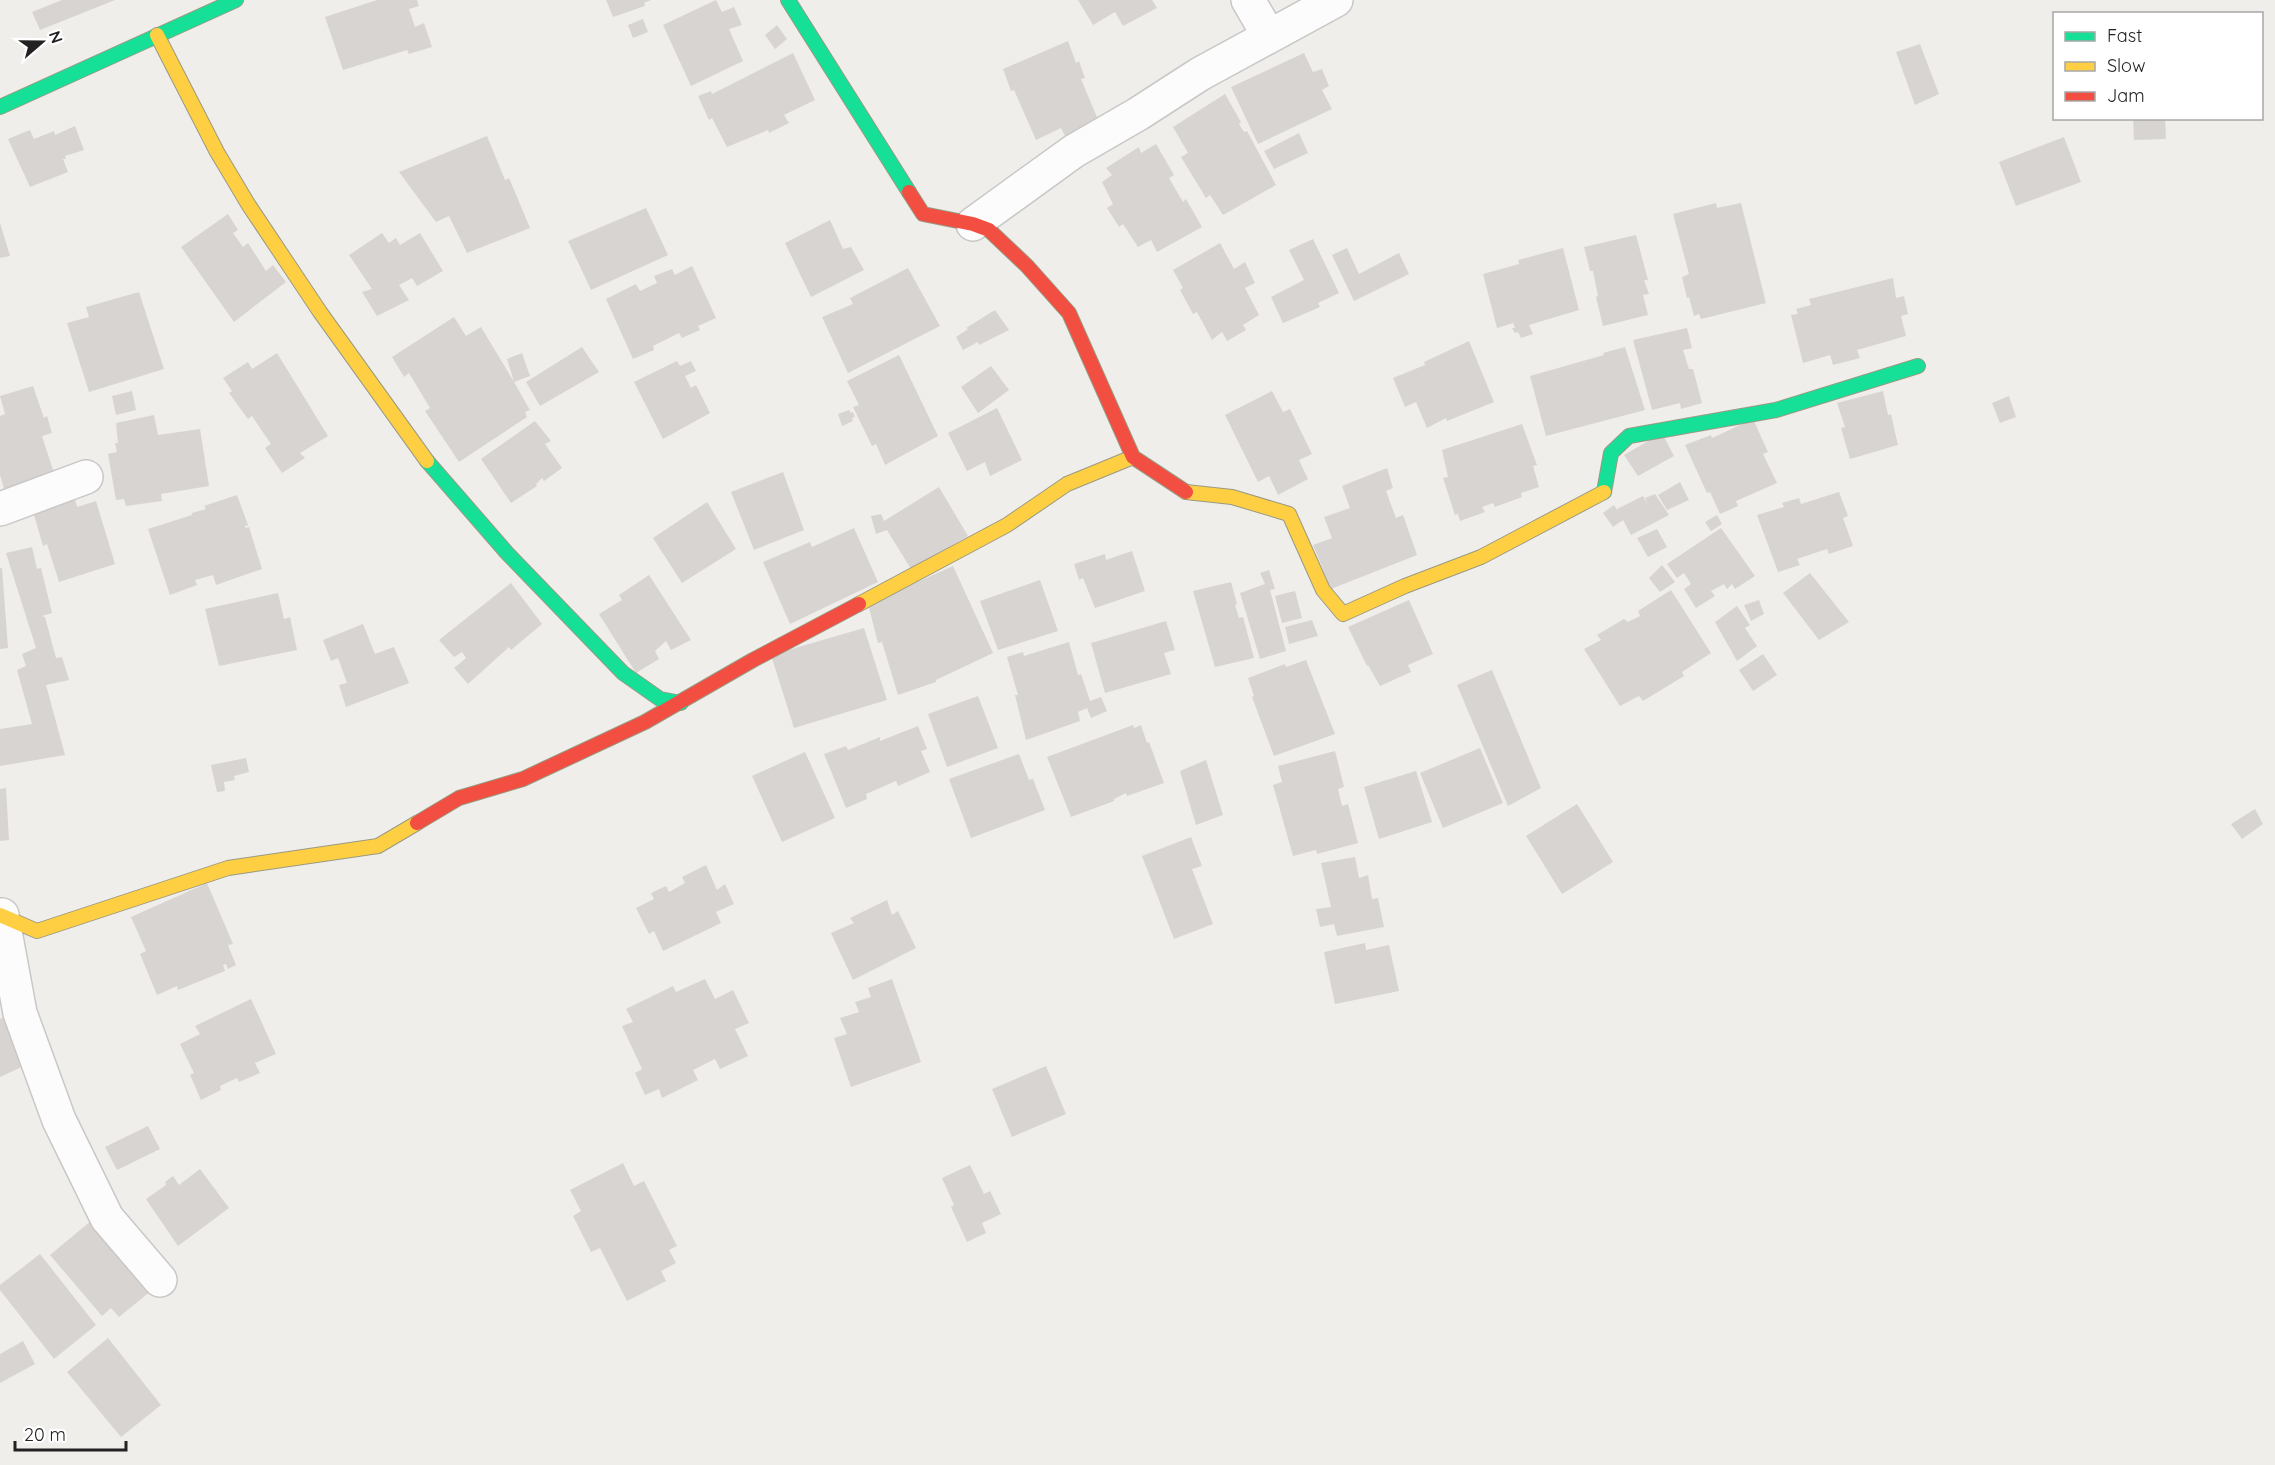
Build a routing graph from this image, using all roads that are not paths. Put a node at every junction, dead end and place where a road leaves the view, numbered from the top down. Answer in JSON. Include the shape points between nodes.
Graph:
{"nodes":[{"id":1,"x":236,"y":0,"type":"edge"},
{"id":2,"x":788,"y":0,"type":"edge"},
{"id":3,"x":1248,"y":0,"type":"edge"},
{"id":4,"x":1336,"y":0,"type":"edge"},
{"id":5,"x":157,"y":35,"type":"junction"},
{"id":6,"x":1269,"y":36,"type":"junction"},
{"id":7,"x":0,"y":106,"type":"edge"},
{"id":8,"x":973,"y":224,"type":"junction"},
{"id":9,"x":1918,"y":366,"type":"dead end"},
{"id":10,"x":1133,"y":457,"type":"junction"},
{"id":11,"x":86,"y":477,"type":"dead end"},
{"id":12,"x":0,"y":509,"type":"edge"},
{"id":13,"x":681,"y":703,"type":"junction"},
{"id":14,"x":1,"y":915,"type":"edge"},
{"id":15,"x":160,"y":1280,"type":"dead end"}],
"edges":[{"from":1,"to":5,"type":"street"},
{"from":2,"to":8,"type":"street","via":[[923,214]]},
{"from":3,"to":6,"type":"street"},
{"from":4,"to":6,"type":"street"},
{"from":5,"to":7,"type":"street"},
{"from":5,"to":13,"type":"street","via":[[248,204],[416,448],[507,553],[623,673],[660,699]]},
{"from":6,"to":8,"type":"street","via":[[1074,150]]},
{"from":8,"to":10,"type":"street","via":[[990,230],[1069,313]]},
{"from":9,"to":10,"type":"street","via":[[1776,410],[1629,436],[1611,453],[1605,492],[1481,557],[1343,614],[1323,590],[1288,514],[1232,496],[1184,492]]},
{"from":10,"to":13,"type":"street","via":[[1067,484],[1007,525],[753,660]]},
{"from":11,"to":12,"type":"street"},
{"from":13,"to":14,"type":"street","via":[[523,779],[459,798],[378,846],[228,868],[37,931]]},
{"from":14,"to":15,"type":"street","via":[[20,1013],[59,1120],[107,1218]]}]}
